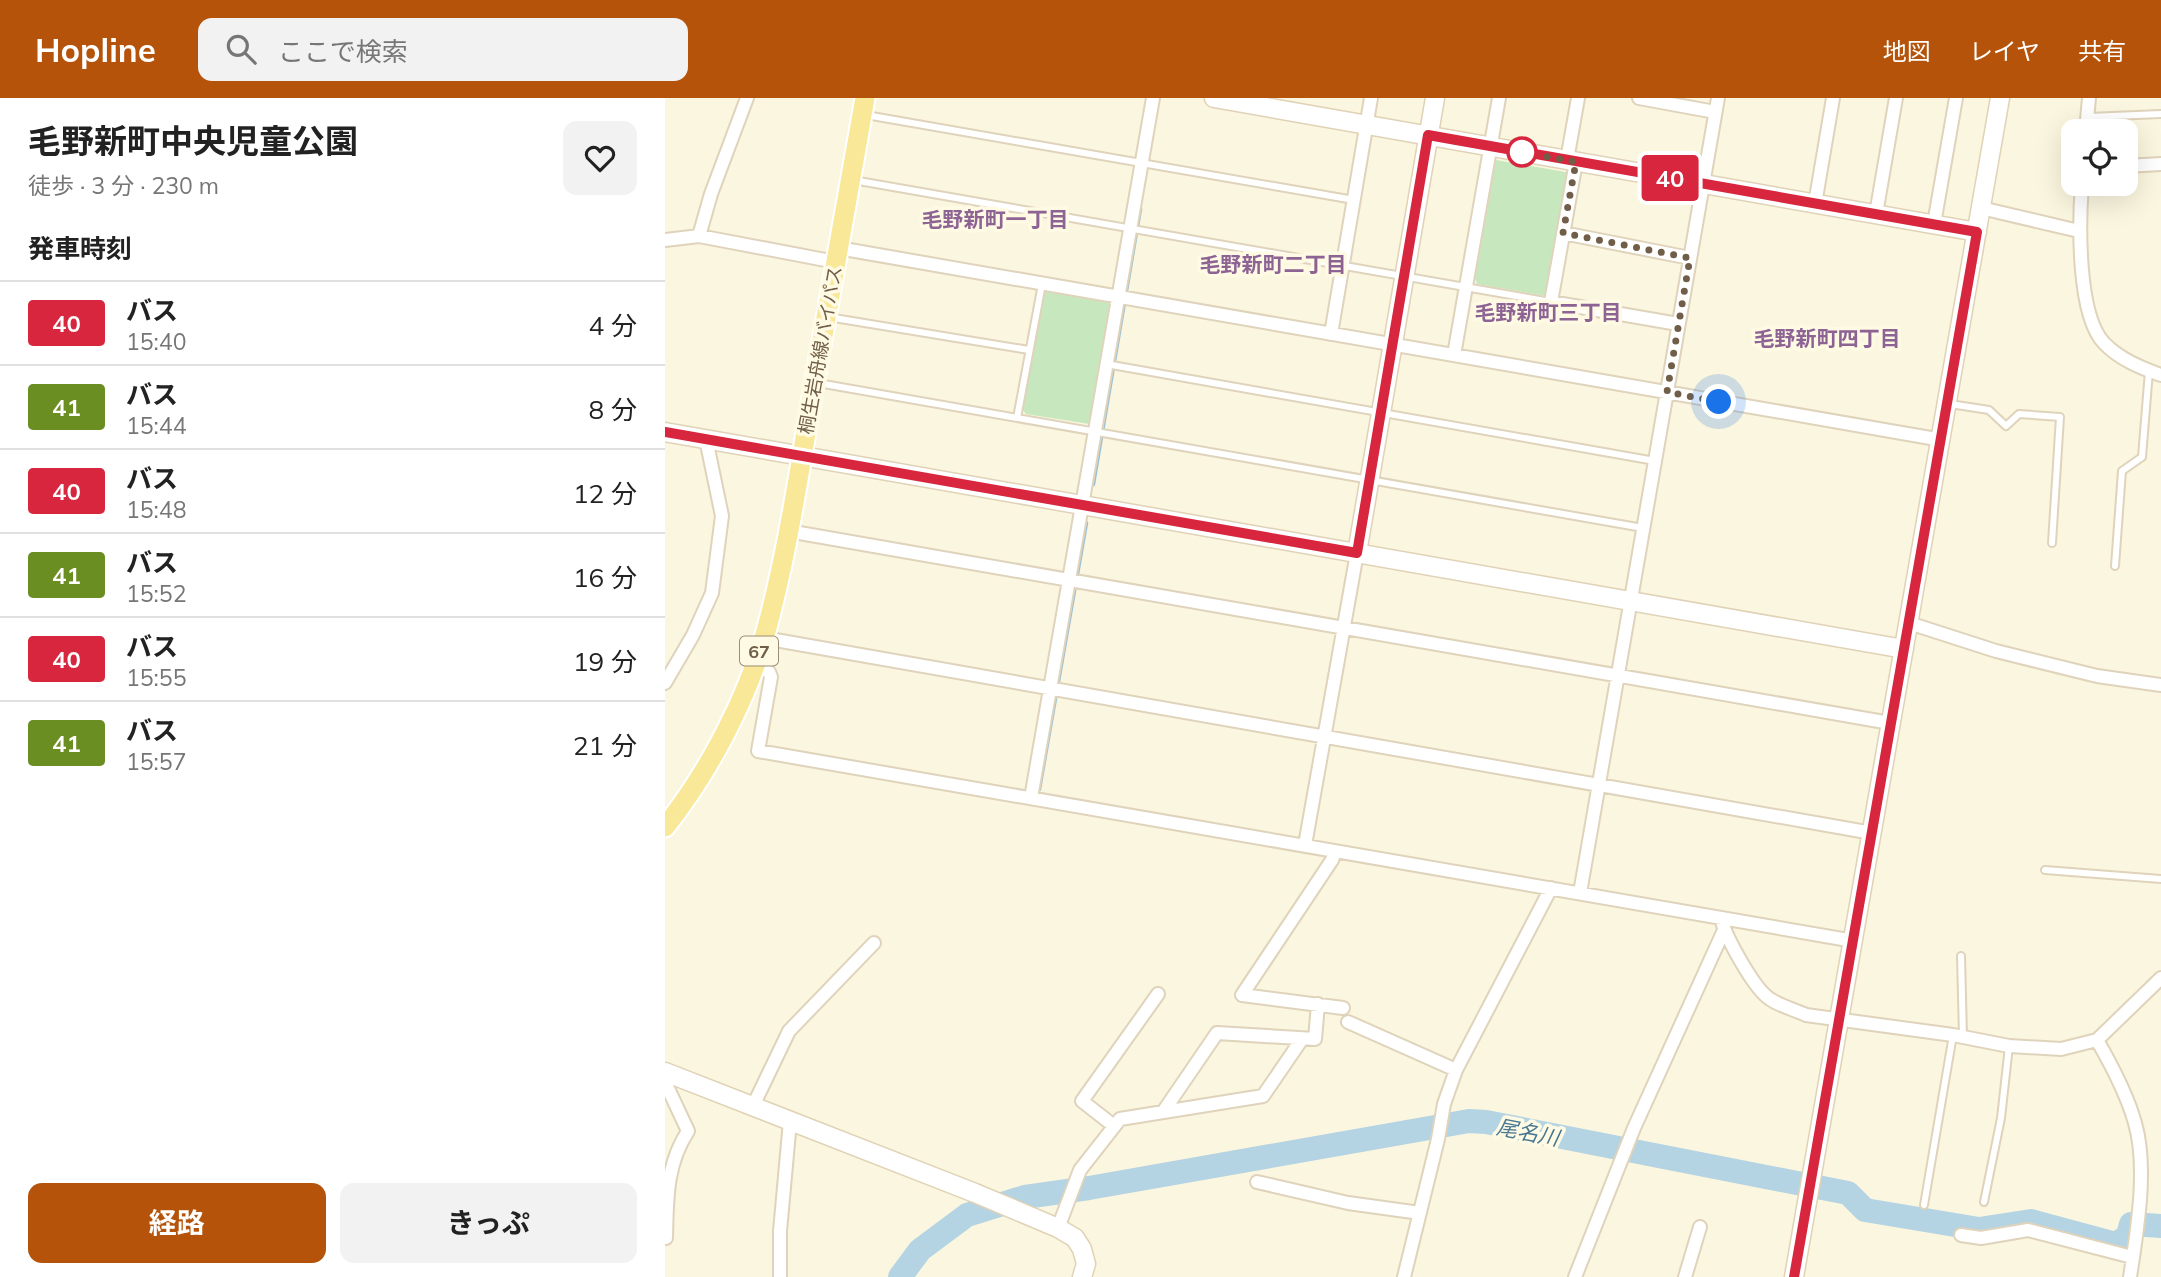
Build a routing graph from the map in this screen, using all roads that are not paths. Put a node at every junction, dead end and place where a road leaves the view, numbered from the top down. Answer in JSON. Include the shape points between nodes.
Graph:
{"nodes":[{"id":1,"x":747,"y":98,"type":"edge"},
{"id":2,"x":1153,"y":98,"type":"edge"},
{"id":3,"x":1214,"y":98,"type":"edge"},
{"id":4,"x":1371,"y":98,"type":"edge"},
{"id":5,"x":1435,"y":98,"type":"edge"},
{"id":6,"x":1499,"y":98,"type":"edge"},
{"id":7,"x":1578,"y":98,"type":"edge"},
{"id":8,"x":1639,"y":98,"type":"edge"},
{"id":9,"x":1718,"y":98,"type":"edge"},
{"id":10,"x":1833,"y":98,"type":"edge"},
{"id":11,"x":1896,"y":98,"type":"edge"},
{"id":12,"x":1957,"y":98,"type":"edge"},
{"id":13,"x":2000,"y":98,"type":"edge"},
{"id":14,"x":2089,"y":98,"type":"edge"},
{"id":15,"x":1669,"y":101,"type":"edge"},
{"id":16,"x":863,"y":106,"type":"edge"},
{"id":17,"x":1715,"y":112,"type":"junction"},
{"id":18,"x":2161,"y":114,"type":"edge"},
{"id":19,"x":2088,"y":117,"type":"joint"},
{"id":20,"x":1367,"y":125,"type":"junction"},
{"id":21,"x":1428,"y":135,"type":"junction"},
{"id":22,"x":1490,"y":146,"type":"junction"},
{"id":23,"x":1572,"y":161,"type":"junction"},
{"id":24,"x":1141,"y":163,"type":"junction"},
{"id":25,"x":2161,"y":164,"type":"edge"},
{"id":26,"x":2138,"y":165,"type":"edge"},
{"id":27,"x":850,"y":180,"type":"junction"},
{"id":28,"x":1703,"y":184,"type":"junction"},
{"id":29,"x":2081,"y":196,"type":"edge"},
{"id":30,"x":1354,"y":200,"type":"junction"},
{"id":31,"x":1815,"y":204,"type":"junction"},
{"id":32,"x":1981,"y":208,"type":"junction"},
{"id":33,"x":1876,"y":214,"type":"junction"},
{"id":34,"x":1934,"y":224,"type":"junction"},
{"id":35,"x":1130,"y":229,"type":"junction"},
{"id":36,"x":2079,"y":231,"type":"junction"},
{"id":37,"x":1977,"y":232,"type":"junction"},
{"id":38,"x":1563,"y":233,"type":"junction"},
{"id":39,"x":699,"y":236,"type":"junction"},
{"id":40,"x":665,"y":240,"type":"edge"},
{"id":41,"x":837,"y":255,"type":"junction"},
{"id":42,"x":1690,"y":258,"type":"junction"},
{"id":43,"x":1343,"y":266,"type":"junction"},
{"id":44,"x":1404,"y":276,"type":"junction"},
{"id":45,"x":1042,"y":284,"type":"junction"},
{"id":46,"x":1466,"y":287,"type":"junction"},
{"id":47,"x":1118,"y":297,"type":"junction"},
{"id":48,"x":1551,"y":302,"type":"junction"},
{"id":49,"x":826,"y":316,"type":"junction"},
{"id":50,"x":1678,"y":324,"type":"junction"},
{"id":51,"x":1331,"y":334,"type":"junction"},
{"id":52,"x":1393,"y":345,"type":"junction"},
{"id":53,"x":1029,"y":350,"type":"junction"},
{"id":54,"x":1454,"y":355,"type":"junction"},
{"id":55,"x":1106,"y":365,"type":"junction"},
{"id":56,"x":2155,"y":373,"type":"edge"},
{"id":57,"x":814,"y":382,"type":"junction"},
{"id":58,"x":1667,"y":392,"type":"junction"},
{"id":59,"x":1948,"y":404,"type":"junction"},
{"id":60,"x":1381,"y":413,"type":"junction"},
{"id":61,"x":1017,"y":418,"type":"junction"},
{"id":62,"x":1095,"y":431,"type":"junction"},
{"id":63,"x":665,"y":432,"type":"edge"},
{"id":64,"x":706,"y":439,"type":"junction"},
{"id":65,"x":1942,"y":440,"type":"junction"},
{"id":66,"x":802,"y":455,"type":"junction"},
{"id":67,"x":1655,"y":461,"type":"junction"},
{"id":68,"x":1370,"y":480,"type":"junction"},
{"id":69,"x":1084,"y":506,"type":"junction"},
{"id":70,"x":1643,"y":528,"type":"junction"},
{"id":71,"x":788,"y":531,"type":"junction"},
{"id":72,"x":2052,"y":543,"type":"dead end"},
{"id":73,"x":1357,"y":553,"type":"junction"},
{"id":74,"x":2115,"y":566,"type":"dead end"},
{"id":75,"x":1070,"y":580,"type":"junction"},
{"id":76,"x":1631,"y":600,"type":"junction"},
{"id":77,"x":1909,"y":623,"type":"junction"},
{"id":78,"x":1344,"y":628,"type":"junction"},
{"id":79,"x":764,"y":638,"type":"junction"},
{"id":80,"x":1904,"y":649,"type":"junction"},
{"id":81,"x":754,"y":665,"type":"junction"},
{"id":82,"x":1617,"y":676,"type":"junction"},
{"id":83,"x":665,"y":683,"type":"edge"},
{"id":84,"x":2161,"y":685,"type":"edge"},
{"id":85,"x":1051,"y":688,"type":"junction"},
{"id":86,"x":1890,"y":723,"type":"junction"},
{"id":87,"x":1324,"y":737,"type":"junction"},
{"id":88,"x":1598,"y":785,"type":"junction"},
{"id":89,"x":1031,"y":798,"type":"junction"},
{"id":90,"x":665,"y":827,"type":"edge"},
{"id":91,"x":1872,"y":833,"type":"junction"},
{"id":92,"x":1305,"y":845,"type":"junction"},
{"id":93,"x":1335,"y":851,"type":"junction"},
{"id":94,"x":2045,"y":870,"type":"dead end"},
{"id":95,"x":2161,"y":879,"type":"edge"},
{"id":96,"x":1551,"y":888,"type":"junction"},
{"id":97,"x":1580,"y":893,"type":"junction"},
{"id":98,"x":1722,"y":924,"type":"junction"},
{"id":99,"x":1854,"y":941,"type":"junction"},
{"id":100,"x":874,"y":943,"type":"dead end"},
{"id":101,"x":1961,"y":956,"type":"dead end"},
{"id":102,"x":2161,"y":978,"type":"edge"},
{"id":103,"x":1158,"y":994,"type":"dead end"},
{"id":104,"x":1318,"y":1003,"type":"junction"},
{"id":105,"x":1343,"y":1008,"type":"dead end"},
{"id":106,"x":1840,"y":1020,"type":"junction"},
{"id":107,"x":1348,"y":1022,"type":"dead end"},
{"id":108,"x":1958,"y":1036,"type":"junction"},
{"id":109,"x":1302,"y":1039,"type":"junction"},
{"id":110,"x":2098,"y":1040,"type":"junction"},
{"id":111,"x":2009,"y":1046,"type":"junction"},
{"id":112,"x":1456,"y":1070,"type":"junction"},
{"id":113,"x":665,"y":1072,"type":"edge"},
{"id":114,"x":665,"y":1082,"type":"edge"},
{"id":115,"x":753,"y":1106,"type":"junction"},
{"id":116,"x":1163,"y":1112,"type":"junction"},
{"id":117,"x":790,"y":1121,"type":"junction"},
{"id":118,"x":1114,"y":1126,"type":"junction"},
{"id":119,"x":1257,"y":1182,"type":"dead end"},
{"id":120,"x":1984,"y":1202,"type":"dead end"},
{"id":121,"x":1924,"y":1205,"type":"dead end"},
{"id":122,"x":1419,"y":1213,"type":"junction"},
{"id":123,"x":1700,"y":1227,"type":"dead end"},
{"id":124,"x":1058,"y":1228,"type":"junction"},
{"id":125,"x":1961,"y":1235,"type":"dead end"},
{"id":126,"x":666,"y":1238,"type":"edge"},
{"id":127,"x":2132,"y":1257,"type":"junction"},
{"id":128,"x":780,"y":1277,"type":"edge"},
{"id":129,"x":1082,"y":1277,"type":"edge"},
{"id":130,"x":1404,"y":1277,"type":"edge"},
{"id":131,"x":1575,"y":1277,"type":"edge"},
{"id":132,"x":1685,"y":1277,"type":"edge"},
{"id":133,"x":1794,"y":1277,"type":"edge"},
{"id":134,"x":2130,"y":1277,"type":"edge"}],
"edges":[{"from":1,"to":39,"type":"street"},
{"from":2,"to":24,"type":"street"},
{"from":3,"to":20,"type":"street"},
{"from":4,"to":20,"type":"street"},
{"from":5,"to":21,"type":"street"},
{"from":6,"to":22,"type":"street"},
{"from":7,"to":23,"type":"street"},
{"from":8,"to":15,"type":"street"},
{"from":9,"to":17,"type":"street"},
{"from":10,"to":31,"type":"street"},
{"from":11,"to":33,"type":"street"},
{"from":12,"to":34,"type":"street"},
{"from":13,"to":32,"type":"street"},
{"from":14,"to":19,"type":"street"},
{"from":15,"to":17,"type":"street"},
{"from":16,"to":24,"type":"lane"},
{"from":16,"to":27,"type":"main road","name":"桐生岩舟線バイパス","number":"67"},
{"from":17,"to":28,"type":"street"},
{"from":18,"to":19,"type":"lane"},
{"from":20,"to":21,"type":"street"},
{"from":20,"to":30,"type":"street"},
{"from":21,"to":22,"type":"street"},
{"from":21,"to":44,"type":"street"},
{"from":22,"to":23,"type":"street"},
{"from":22,"to":46,"type":"street"},
{"from":23,"to":28,"type":"street"},
{"from":23,"to":38,"type":"street"},
{"from":24,"to":30,"type":"lane"},
{"from":24,"to":35,"type":"street"},
{"from":25,"to":26,"type":"street"},
{"from":27,"to":35,"type":"lane"},
{"from":27,"to":41,"type":"main road","name":"桐生岩舟線バイパス","number":"67"},
{"from":28,"to":31,"type":"street"},
{"from":28,"to":42,"type":"street"},
{"from":29,"to":36,"type":"street"},
{"from":30,"to":43,"type":"street"},
{"from":31,"to":33,"type":"street"},
{"from":32,"to":36,"type":"street"},
{"from":32,"to":37,"type":"street"},
{"from":33,"to":34,"type":"street"},
{"from":34,"to":37,"type":"street"},
{"from":35,"to":43,"type":"lane"},
{"from":35,"to":47,"type":"street"},
{"from":36,"to":56,"type":"street","via":[[2096,332],[2113,351]]},
{"from":37,"to":59,"type":"street"},
{"from":38,"to":42,"type":"street"},
{"from":38,"to":48,"type":"street"},
{"from":39,"to":40,"type":"street"},
{"from":39,"to":41,"type":"street"},
{"from":41,"to":45,"type":"street"},
{"from":41,"to":49,"type":"main road","name":"桐生岩舟線バイパス","number":"67"},
{"from":42,"to":50,"type":"street"},
{"from":43,"to":44,"type":"lane"},
{"from":43,"to":51,"type":"street"},
{"from":44,"to":46,"type":"lane"},
{"from":44,"to":52,"type":"street"},
{"from":45,"to":47,"type":"street"},
{"from":45,"to":53,"type":"lane"},
{"from":46,"to":48,"type":"lane"},
{"from":46,"to":54,"type":"street"},
{"from":47,"to":51,"type":"street"},
{"from":47,"to":55,"type":"street"},
{"from":48,"to":50,"type":"street"},
{"from":49,"to":53,"type":"lane"},
{"from":49,"to":57,"type":"main road","name":"桐生岩舟線バイパス","number":"67"},
{"from":50,"to":58,"type":"street"},
{"from":51,"to":52,"type":"street"},
{"from":52,"to":54,"type":"street"},
{"from":52,"to":60,"type":"street"},
{"from":53,"to":61,"type":"lane"},
{"from":54,"to":58,"type":"street"},
{"from":55,"to":60,"type":"lane"},
{"from":55,"to":62,"type":"street"},
{"from":56,"to":74,"type":"lane","via":[[2143,457],[2122,471]]},
{"from":57,"to":61,"type":"lane"},
{"from":57,"to":66,"type":"main road","name":"桐生岩舟線バイパス","number":"67"},
{"from":58,"to":65,"type":"street"},
{"from":58,"to":67,"type":"street"},
{"from":59,"to":65,"type":"street"},
{"from":59,"to":72,"type":"lane","via":[[1989,410],[2006,426],[2019,414],[2060,417]]},
{"from":60,"to":67,"type":"lane"},
{"from":60,"to":68,"type":"street"},
{"from":61,"to":62,"type":"lane"},
{"from":62,"to":68,"type":"lane"},
{"from":62,"to":69,"type":"street"},
{"from":63,"to":64,"type":"street"},
{"from":64,"to":66,"type":"street"},
{"from":64,"to":83,"type":"street","via":[[722,516],[712,593]]},
{"from":65,"to":77,"type":"street"},
{"from":66,"to":69,"type":"street"},
{"from":66,"to":71,"type":"main road","name":"桐生岩舟線バイパス","number":"67"},
{"from":67,"to":70,"type":"street"},
{"from":68,"to":70,"type":"lane"},
{"from":68,"to":73,"type":"street"},
{"from":69,"to":73,"type":"street"},
{"from":69,"to":75,"type":"street"},
{"from":70,"to":76,"type":"street"},
{"from":71,"to":75,"type":"street"},
{"from":71,"to":79,"type":"main road","name":"桐生岩舟線バイパス","number":"67"},
{"from":73,"to":76,"type":"street"},
{"from":73,"to":78,"type":"street"},
{"from":75,"to":78,"type":"street"},
{"from":75,"to":85,"type":"street"},
{"from":76,"to":80,"type":"street"},
{"from":76,"to":82,"type":"street"},
{"from":77,"to":80,"type":"street"},
{"from":77,"to":84,"type":"street","via":[[1996,652],[2097,676]]},
{"from":78,"to":82,"type":"street"},
{"from":78,"to":87,"type":"street"},
{"from":79,"to":81,"type":"main road","name":"桐生岩舟線バイパス","number":"67"},
{"from":79,"to":85,"type":"street"},
{"from":80,"to":86,"type":"street"},
{"from":81,"to":89,"type":"street","via":[[771,677],[758,751]]},
{"from":81,"to":90,"type":"main road","name":"桐生岩舟線バイパス","number":"67","via":[[711,760]]},
{"from":82,"to":86,"type":"street"},
{"from":82,"to":88,"type":"street"},
{"from":85,"to":87,"type":"street"},
{"from":85,"to":89,"type":"street"},
{"from":86,"to":91,"type":"street"},
{"from":87,"to":88,"type":"street"},
{"from":87,"to":92,"type":"street"},
{"from":88,"to":91,"type":"street"},
{"from":88,"to":97,"type":"street"},
{"from":89,"to":92,"type":"street"},
{"from":91,"to":99,"type":"street"},
{"from":92,"to":93,"type":"street"},
{"from":93,"to":96,"type":"street"},
{"from":93,"to":104,"type":"street","via":[[1242,995]]},
{"from":94,"to":95,"type":"lane"},
{"from":96,"to":97,"type":"street"},
{"from":96,"to":112,"type":"street"},
{"from":97,"to":98,"type":"street"},
{"from":98,"to":99,"type":"street"},
{"from":98,"to":106,"type":"street","via":[[1769,999],[1806,1014]]},
{"from":98,"to":131,"type":"street"},
{"from":99,"to":106,"type":"street"},
{"from":100,"to":115,"type":"street","via":[[789,1031]]},
{"from":101,"to":108,"type":"lane"},
{"from":102,"to":110,"type":"street"},
{"from":103,"to":118,"type":"street","via":[[1082,1101]]},
{"from":104,"to":105,"type":"street"},
{"from":104,"to":109,"type":"street","via":[[1315,1039]]},
{"from":106,"to":108,"type":"street"},
{"from":106,"to":133,"type":"street"},
{"from":107,"to":112,"type":"street"},
{"from":108,"to":111,"type":"street"},
{"from":108,"to":121,"type":"lane"},
{"from":109,"to":116,"type":"street","via":[[1263,1096]]},
{"from":109,"to":116,"type":"street","via":[[1217,1033]]},
{"from":110,"to":111,"type":"street","via":[[2061,1049]]},
{"from":110,"to":127,"type":"street","via":[[2136,1124],[2141,1171]]},
{"from":111,"to":120,"type":"lane"},
{"from":112,"to":122,"type":"street"},
{"from":113,"to":115,"type":"street"},
{"from":114,"to":126,"type":"street","via":[[688,1131],[677,1149],[667,1190]]},
{"from":115,"to":117,"type":"street"},
{"from":116,"to":118,"type":"street","via":[[1120,1119]]},
{"from":117,"to":124,"type":"street"},
{"from":117,"to":128,"type":"street"},
{"from":118,"to":124,"type":"street","via":[[1080,1170]]},
{"from":119,"to":122,"type":"street","via":[[1348,1203]]},
{"from":122,"to":130,"type":"street"},
{"from":123,"to":132,"type":"street"},
{"from":124,"to":129,"type":"street","via":[[1075,1238],[1082,1249],[1086,1264]]},
{"from":125,"to":127,"type":"street","via":[[1981,1238],[2028,1230]]},
{"from":127,"to":134,"type":"street"}]}
